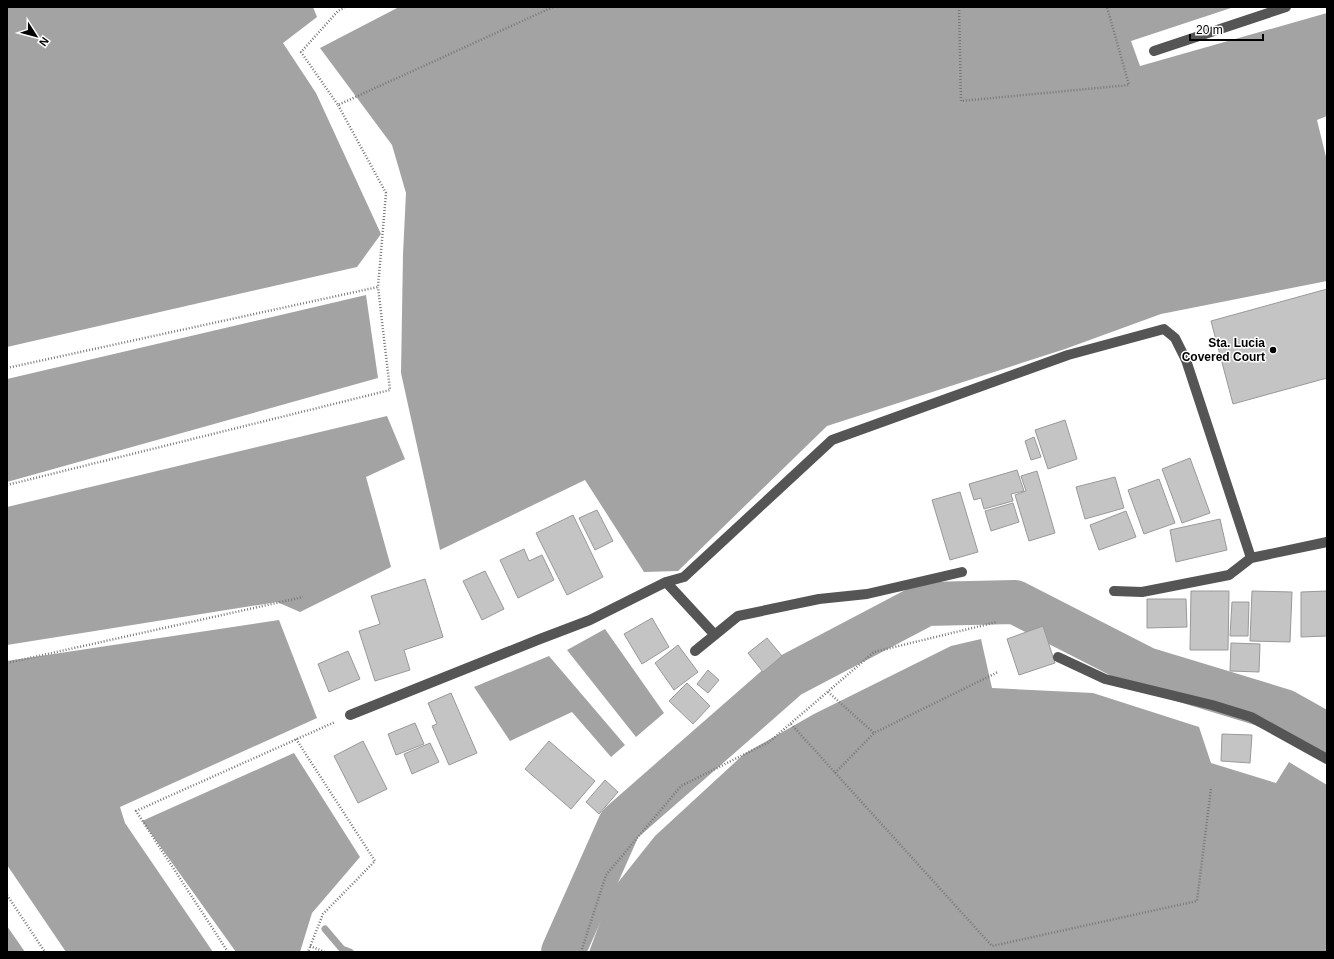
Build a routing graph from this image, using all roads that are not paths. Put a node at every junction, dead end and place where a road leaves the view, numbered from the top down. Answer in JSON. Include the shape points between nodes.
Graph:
{"nodes":[{"id":1,"x":1286,"y":7,"type":"edge"},
{"id":2,"x":1154,"y":51,"type":"dead end"},
{"id":3,"x":1327,"y":542,"type":"edge"},
{"id":4,"x":1251,"y":558,"type":"junction"},
{"id":5,"x":962,"y":572,"type":"dead end"},
{"id":6,"x":666,"y":582,"type":"junction"},
{"id":7,"x":1114,"y":591,"type":"dead end"},
{"id":8,"x":714,"y":634,"type":"junction"},
{"id":9,"x":695,"y":651,"type":"dead end"},
{"id":10,"x":1058,"y":657,"type":"dead end"},
{"id":11,"x":350,"y":715,"type":"road end"},
{"id":12,"x":1327,"y":759,"type":"edge"}],
"edges":[{"from":1,"to":2,"type":"street"},
{"from":3,"to":4,"type":"street"},
{"from":4,"to":6,"type":"street","via":[[1186,360],[1175,338],[1164,329],[1068,355],[832,440],[684,577]]},
{"from":4,"to":7,"type":"street","via":[[1229,575],[1142,592]]},
{"from":5,"to":8,"type":"street","via":[[867,594],[819,599],[738,616]]},
{"from":6,"to":8,"type":"street"},
{"from":6,"to":11,"type":"street","via":[[590,620]]},
{"from":8,"to":9,"type":"street"},
{"from":10,"to":12,"type":"street","via":[[1106,679],[1212,705],[1251,718]]}]}
